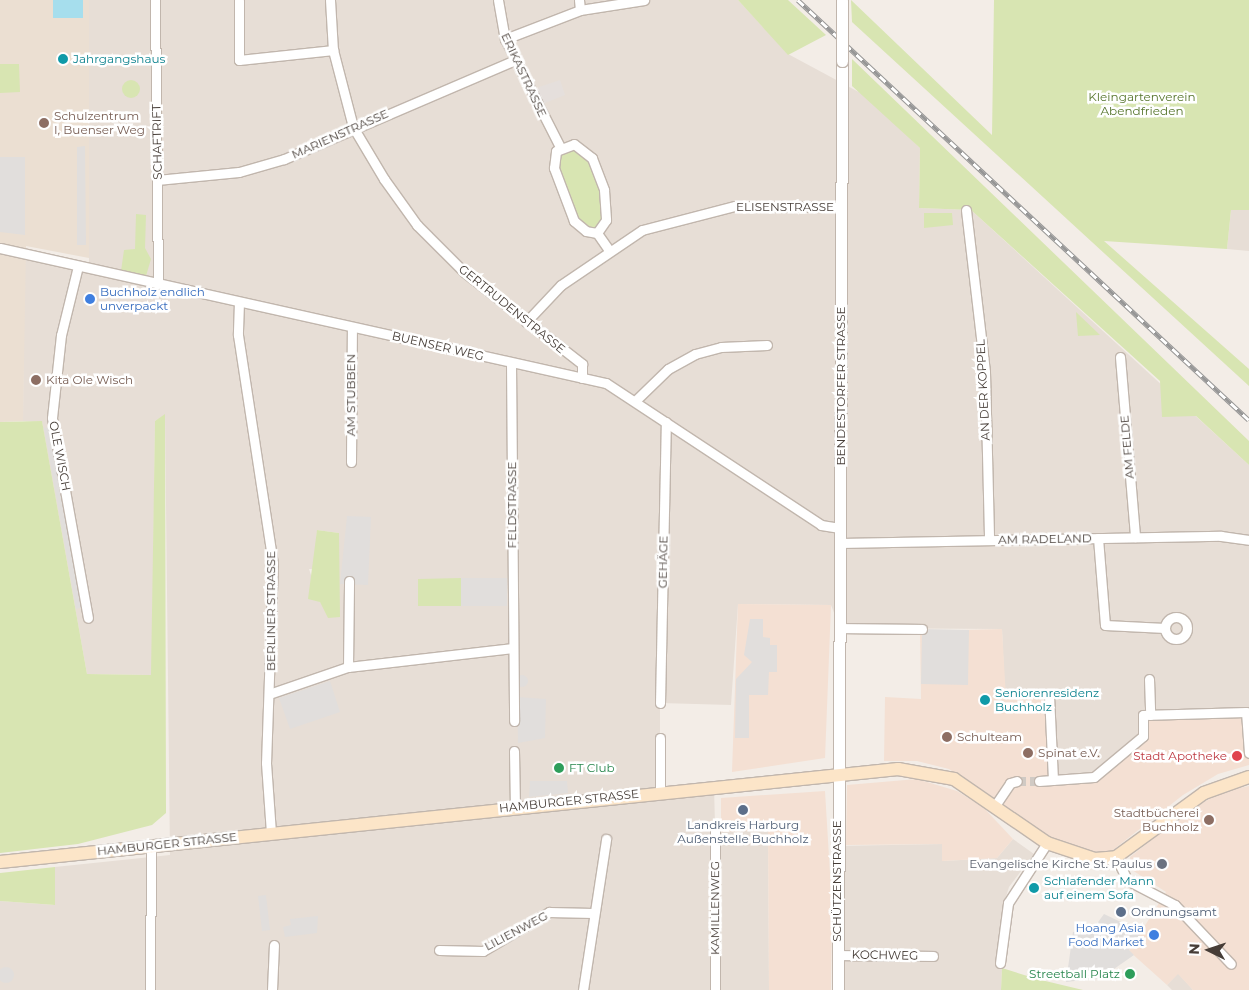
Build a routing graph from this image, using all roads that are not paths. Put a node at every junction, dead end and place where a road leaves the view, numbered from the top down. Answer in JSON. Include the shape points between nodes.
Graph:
{"nodes":[{"id":1,"x":155,"y":0,"type":"edge"},
{"id":2,"x":239,"y":0,"type":"edge"},
{"id":3,"x":330,"y":0,"type":"edge"},
{"id":4,"x":498,"y":0,"type":"edge"},
{"id":5,"x":579,"y":0,"type":"edge"},
{"id":6,"x":644,"y":0,"type":"edge"},
{"id":7,"x":842,"y":0,"type":"edge"},
{"id":8,"x":580,"y":10,"type":"junction"},
{"id":9,"x":505,"y":39,"type":"junction"},
{"id":10,"x":334,"y":50,"type":"junction"},
{"id":11,"x":515,"y":60,"type":"junction"},
{"id":12,"x":353,"y":127,"type":"junction"},
{"id":13,"x":560,"y":147,"type":"junction"},
{"id":14,"x":157,"y":180,"type":"junction"},
{"id":15,"x":842,"y":207,"type":"junction"},
{"id":16,"x":966,"y":210,"type":"dead end"},
{"id":17,"x":597,"y":232,"type":"junction"},
{"id":18,"x":0,"y":248,"type":"edge"},
{"id":19,"x":608,"y":249,"type":"junction"},
{"id":20,"x":78,"y":266,"type":"junction"},
{"id":21,"x":158,"y":284,"type":"junction"},
{"id":22,"x":239,"y":302,"type":"junction"},
{"id":23,"x":526,"y":322,"type":"junction"},
{"id":24,"x":352,"y":327,"type":"junction"},
{"id":25,"x":767,"y":345,"type":"dead end"},
{"id":26,"x":1120,"y":357,"type":"dead end"},
{"id":27,"x":511,"y":362,"type":"junction"},
{"id":28,"x":582,"y":378,"type":"junction"},
{"id":29,"x":635,"y":401,"type":"junction"},
{"id":30,"x":666,"y":422,"type":"junction"},
{"id":31,"x":351,"y":462,"type":"dead end"},
{"id":32,"x":840,"y":528,"type":"junction"},
{"id":33,"x":1135,"y":537,"type":"junction"},
{"id":34,"x":1098,"y":538,"type":"junction"},
{"id":35,"x":989,"y":540,"type":"junction"},
{"id":36,"x":1249,"y":540,"type":"edge"},
{"id":37,"x":840,"y":543,"type":"junction"},
{"id":38,"x":349,"y":581,"type":"dead end"},
{"id":39,"x":88,"y":618,"type":"dead end"},
{"id":40,"x":840,"y":628,"type":"junction"},
{"id":41,"x":1165,"y":628,"type":"dead end"},
{"id":42,"x":922,"y":629,"type":"dead end"},
{"id":43,"x":513,"y":648,"type":"junction"},
{"id":44,"x":348,"y":667,"type":"junction"},
{"id":45,"x":1149,"y":679,"type":"dead end"},
{"id":46,"x":269,"y":694,"type":"junction"},
{"id":47,"x":1049,"y":695,"type":"dead end"},
{"id":48,"x":660,"y":703,"type":"dead end"},
{"id":49,"x":1150,"y":715,"type":"junction"},
{"id":50,"x":514,"y":721,"type":"dead end"},
{"id":51,"x":660,"y":738,"type":"dead end"},
{"id":52,"x":514,"y":751,"type":"dead end"},
{"id":53,"x":1249,"y":753,"type":"edge"},
{"id":54,"x":837,"y":772,"type":"junction"},
{"id":55,"x":1249,"y":776,"type":"edge"},
{"id":56,"x":1053,"y":780,"type":"junction"},
{"id":57,"x":1017,"y":781,"type":"tunnel mouth"},
{"id":58,"x":1039,"y":781,"type":"tunnel mouth"},
{"id":59,"x":660,"y":791,"type":"junction"},
{"id":60,"x":515,"y":807,"type":"junction"},
{"id":61,"x":994,"y":807,"type":"junction"},
{"id":62,"x":715,"y":826,"type":"dead end"},
{"id":63,"x":271,"y":833,"type":"junction"},
{"id":64,"x":606,"y":839,"type":"dead end"},
{"id":65,"x":1047,"y":843,"type":"junction"},
{"id":66,"x":151,"y":846,"type":"junction"},
{"id":67,"x":1116,"y":857,"type":"junction"},
{"id":68,"x":0,"y":862,"type":"edge"},
{"id":69,"x":593,"y":913,"type":"junction"},
{"id":70,"x":274,"y":945,"type":"dead end"},
{"id":71,"x":439,"y":950,"type":"dead end"},
{"id":72,"x":837,"y":955,"type":"junction"},
{"id":73,"x":933,"y":956,"type":"dead end"},
{"id":74,"x":1000,"y":963,"type":"dead end"},
{"id":75,"x":1231,"y":964,"type":"dead end"},
{"id":76,"x":150,"y":990,"type":"edge"},
{"id":77,"x":272,"y":990,"type":"edge"},
{"id":78,"x":583,"y":990,"type":"edge"},
{"id":79,"x":714,"y":990,"type":"edge"},
{"id":80,"x":838,"y":990,"type":"edge"}],
"edges":[{"from":1,"to":14,"type":"street","name":"SCHAFTRIFT"},
{"from":2,"to":10,"type":"street","via":[[239,60]]},
{"from":3,"to":10,"type":"street","name":"GERTRUDENSTRASSE"},
{"from":4,"to":9,"type":"street","name":"ERIKASTRASSE"},
{"from":5,"to":8,"type":"street"},
{"from":6,"to":8,"type":"street"},
{"from":7,"to":15,"type":"street","name":"BENDESTORFER STRASSE","bridge":true},
{"from":8,"to":9,"type":"street"},
{"from":9,"to":11,"type":"street","name":"ERIKASTRASSE"},
{"from":10,"to":12,"type":"street","name":"GERTRUDENSTRASSE"},
{"from":11,"to":12,"type":"street","name":"MARIENSTRASSE"},
{"from":11,"to":13,"type":"street","name":"ERIKASTRASSE"},
{"from":12,"to":14,"type":"street","name":"MARIENSTRASSE","via":[[341,136],[284,159],[239,172]]},
{"from":12,"to":23,"type":"street","name":"GERTRUDENSTRASSE","via":[[418,225],[464,272]]},
{"from":13,"to":17,"type":"street","via":[[554,158],[561,193],[574,221],[586,231]]},
{"from":13,"to":17,"type":"street","via":[[574,144],[592,158],[606,203],[606,220]]},
{"from":14,"to":21,"type":"street","name":"SCHAFTRIFT"},
{"from":15,"to":19,"type":"street","name":"ELISENSTRASSE","via":[[735,206],[658,224]]},
{"from":15,"to":32,"type":"street","name":"BENDESTORFER STRASSE"},
{"from":16,"to":35,"type":"street","name":"AN DER KOPPEL","via":[[985,372]]},
{"from":17,"to":19,"type":"street"},
{"from":18,"to":20,"type":"street","name":"BUENSER WEG"},
{"from":19,"to":23,"type":"street","name":"ELISENSTRASSE","via":[[562,285]]},
{"from":20,"to":21,"type":"street","name":"BUENSER WEG"},
{"from":20,"to":39,"type":"street","name":"OLE WISCH","via":[[61,335],[52,418]]},
{"from":21,"to":22,"type":"street","name":"BUENSER WEG"},
{"from":22,"to":24,"type":"street","name":"BUENSER WEG"},
{"from":22,"to":46,"type":"street","name":"BERLINER STRASSE","via":[[238,335],[273,562]]},
{"from":23,"to":28,"type":"street","name":"GERTRUDENSTRASSE","via":[[582,364]]},
{"from":24,"to":27,"type":"street","name":"BUENSER WEG"},
{"from":24,"to":31,"type":"street","name":"AM STUBBEN"},
{"from":25,"to":29,"type":"street","via":[[695,354],[668,369]]},
{"from":26,"to":33,"type":"street","name":"AM FELDE"},
{"from":27,"to":28,"type":"street","name":"BUENSER WEG"},
{"from":27,"to":43,"type":"street","name":"FELDSTRASSE"},
{"from":28,"to":29,"type":"street","name":"BUENSER WEG","via":[[606,384]]},
{"from":29,"to":30,"type":"street","name":"BUENSER WEG"},
{"from":30,"to":32,"type":"street","name":"BUENSER WEG","via":[[820,525]]},
{"from":30,"to":48,"type":"street","name":"GEHÄGE"},
{"from":32,"to":37,"type":"street","name":"BENDESTORFER STRASSE"},
{"from":33,"to":34,"type":"street","name":"AM RADELAND"},
{"from":33,"to":36,"type":"street","name":"AM RADELAND","via":[[1235,536]]},
{"from":34,"to":35,"type":"street","name":"AM RADELAND"},
{"from":34,"to":41,"type":"street","via":[[1105,625]]},
{"from":35,"to":37,"type":"street","name":"AM RADELAND"},
{"from":37,"to":40,"type":"street","name":"BENDESTORFER STRASSE"},
{"from":38,"to":44,"type":"street"},
{"from":40,"to":42,"type":"street"},
{"from":40,"to":54,"type":"street","name":"BENDESTORFER STRASSE"},
{"from":43,"to":44,"type":"street"},
{"from":43,"to":50,"type":"street","name":"FELDSTRASSE"},
{"from":44,"to":46,"type":"street"},
{"from":45,"to":49,"type":"street"},
{"from":46,"to":63,"type":"street","name":"BERLINER STRASSE","via":[[266,763]]},
{"from":47,"to":56,"type":"street"},
{"from":49,"to":53,"type":"street","via":[[1246,712]]},
{"from":49,"to":56,"type":"street","via":[[1143,715],[1143,736],[1094,777]]},
{"from":51,"to":59,"type":"street"},
{"from":52,"to":60,"type":"street"},
{"from":54,"to":59,"type":"main road","name":"HAMBURGER STRASSE"},
{"from":54,"to":61,"type":"main road","name":"HAMBURGER STRASSE","via":[[932,772],[968,787]]},
{"from":54,"to":72,"type":"street","name":"SCHÜTZENSTRASSE"},
{"from":55,"to":67,"type":"main road","via":[[1204,793]]},
{"from":56,"to":58,"type":"street"},
{"from":57,"to":61,"type":"street","via":[[1010,783]]},
{"from":59,"to":60,"type":"main road","name":"HAMBURGER STRASSE"},
{"from":60,"to":63,"type":"main road","name":"HAMBURGER STRASSE"},
{"from":61,"to":65,"type":"main road","name":"HAMBURGER STRASSE"},
{"from":62,"to":79,"type":"street","name":"KAMILLENWEG"},
{"from":63,"to":66,"type":"main road","name":"HAMBURGER STRASSE"},
{"from":64,"to":69,"type":"street"},
{"from":65,"to":67,"type":"main road","name":"HAMBURGER STRASSE","via":[[1087,858]]},
{"from":65,"to":74,"type":"street","via":[[1008,902]]},
{"from":66,"to":68,"type":"main road","name":"HAMBURGER STRASSE"},
{"from":66,"to":76,"type":"street"},
{"from":67,"to":75,"type":"street","via":[[1128,880],[1175,905]]},
{"from":69,"to":71,"type":"street","name":"LILIENWEG","via":[[549,912],[483,951]]},
{"from":69,"to":78,"type":"street"},
{"from":70,"to":77,"type":"street"},
{"from":72,"to":73,"type":"street","name":"KOCHWEG"},
{"from":72,"to":80,"type":"street","name":"SCHÜTZENSTRASSE"}]}
